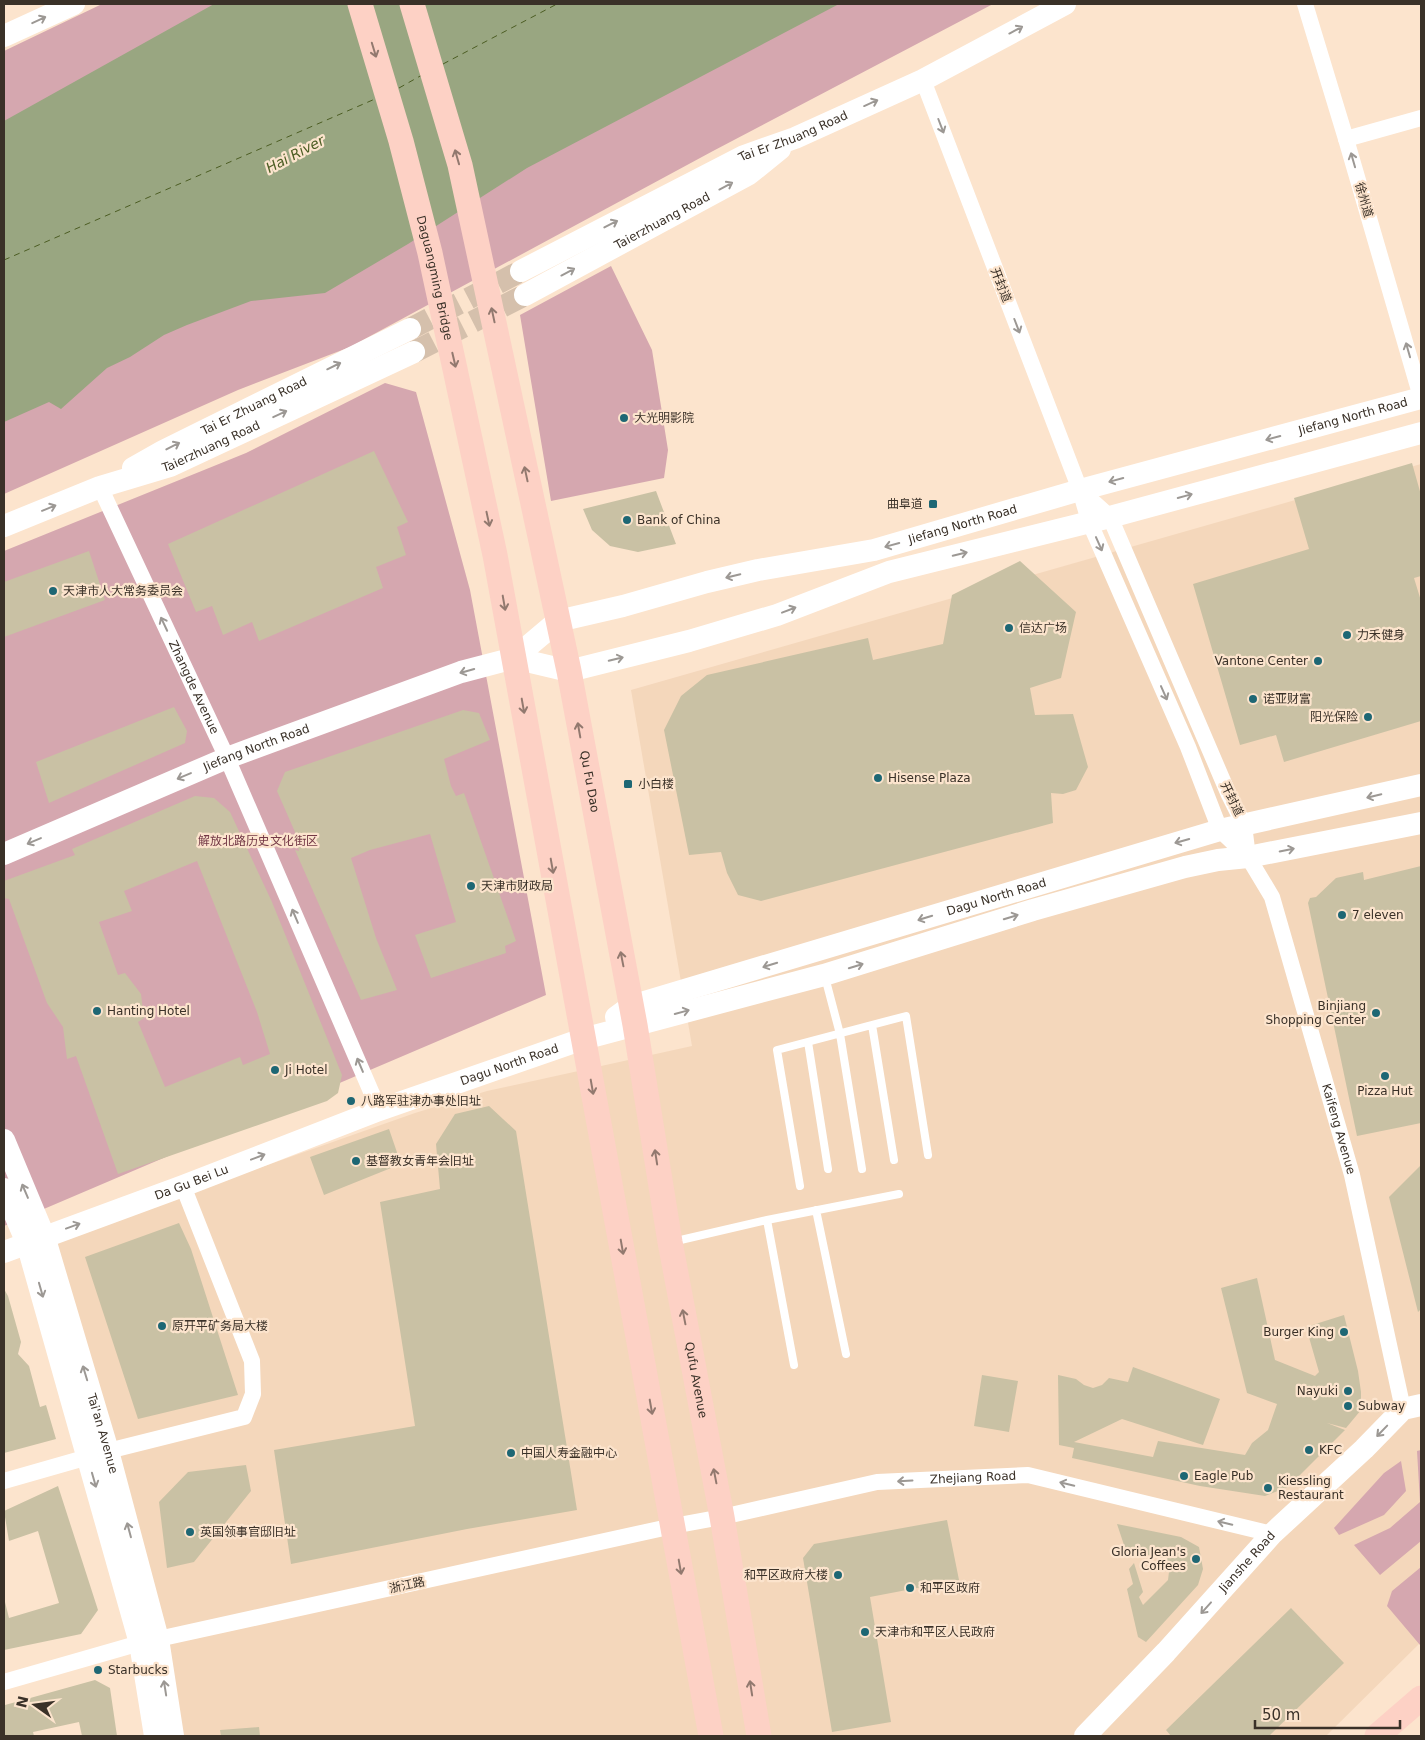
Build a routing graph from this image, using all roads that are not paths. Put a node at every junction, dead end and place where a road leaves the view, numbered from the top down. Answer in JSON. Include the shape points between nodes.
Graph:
{"nodes":[{"id":1,"x":74,"y":4,"type":"edge"},
{"id":2,"x":360,"y":4,"type":"edge"},
{"id":3,"x":412,"y":4,"type":"edge"},
{"id":4,"x":1065,"y":4,"type":"edge"},
{"id":5,"x":1304,"y":4,"type":"edge"},
{"id":6,"x":4,"y":36,"type":"edge"},
{"id":7,"x":923,"y":80,"type":"junction"},
{"id":8,"x":1421,"y":118,"type":"edge"},
{"id":9,"x":795,"y":138,"type":"junction"},
{"id":10,"x":1346,"y":139,"type":"junction"},
{"id":11,"x":521,"y":271,"type":"tunnel mouth"},
{"id":12,"x":525,"y":295,"type":"tunnel mouth"},
{"id":13,"x":410,"y":329,"type":"tunnel mouth"},
{"id":14,"x":414,"y":352,"type":"tunnel mouth"},
{"id":15,"x":1421,"y":397,"type":"edge"},
{"id":16,"x":1421,"y":433,"type":"edge"},
{"id":17,"x":100,"y":487,"type":"junction"},
{"id":18,"x":1080,"y":490,"type":"junction"},
{"id":19,"x":1099,"y":519,"type":"junction"},
{"id":20,"x":4,"y":526,"type":"edge"},
{"id":21,"x":558,"y":621,"type":"junction"},
{"id":22,"x":514,"y":658,"type":"junction"},
{"id":23,"x":568,"y":671,"type":"junction"},
{"id":24,"x":227,"y":758,"type":"junction"},
{"id":25,"x":1421,"y":785,"type":"edge"},
{"id":26,"x":1421,"y":823,"type":"edge"},
{"id":27,"x":1244,"y":825,"type":"junction"},
{"id":28,"x":1220,"y":830,"type":"junction"},
{"id":29,"x":4,"y":854,"type":"edge"},
{"id":30,"x":1248,"y":857,"type":"junction"},
{"id":31,"x":824,"y":975,"type":"junction"},
{"id":32,"x":633,"y":1016,"type":"junction"},
{"id":33,"x":872,"y":1025,"type":"junction"},
{"id":34,"x":840,"y":1034,"type":"junction"},
{"id":35,"x":583,"y":1039,"type":"junction"},
{"id":36,"x":808,"y":1042,"type":"junction"},
{"id":37,"x":379,"y":1110,"type":"junction"},
{"id":38,"x":4,"y":1140,"type":"edge"},
{"id":39,"x":928,"y":1155,"type":"dead end"},
{"id":40,"x":894,"y":1160,"type":"dead end"},
{"id":41,"x":828,"y":1168,"type":"dead end"},
{"id":42,"x":862,"y":1169,"type":"dead end"},
{"id":43,"x":184,"y":1186,"type":"junction"},
{"id":44,"x":800,"y":1186,"type":"dead end"},
{"id":45,"x":4,"y":1189,"type":"edge"},
{"id":46,"x":899,"y":1194,"type":"dead end"},
{"id":47,"x":816,"y":1210,"type":"junction"},
{"id":48,"x":767,"y":1220,"type":"junction"},
{"id":49,"x":36,"y":1240,"type":"junction"},
{"id":50,"x":670,"y":1242,"type":"junction"},
{"id":51,"x":4,"y":1252,"type":"edge"},
{"id":52,"x":846,"y":1354,"type":"dead end"},
{"id":53,"x":794,"y":1365,"type":"dead end"},
{"id":54,"x":1412,"y":1407,"type":"edge"},
{"id":55,"x":98,"y":1454,"type":"junction"},
{"id":56,"x":4,"y":1481,"type":"edge"},
{"id":57,"x":722,"y":1518,"type":"junction"},
{"id":58,"x":673,"y":1526,"type":"junction"},
{"id":59,"x":1272,"y":1534,"type":"junction"},
{"id":60,"x":149,"y":1641,"type":"junction"},
{"id":61,"x":4,"y":1682,"type":"edge"},
{"id":62,"x":1421,"y":1698,"type":"edge"},
{"id":63,"x":155,"y":1736,"type":"edge"},
{"id":64,"x":173,"y":1736,"type":"edge"},
{"id":65,"x":711,"y":1736,"type":"edge"},
{"id":66,"x":759,"y":1736,"type":"edge"},
{"id":67,"x":1085,"y":1736,"type":"edge"},
{"id":68,"x":1377,"y":1736,"type":"edge"}],
"edges":[{"from":6,"to":1,"type":"main road","one_way":true},
{"from":2,"to":22,"type":"main road","name":"Daguangming Bridge","one_way":true,"via":[[430,253],[495,554]]},
{"from":21,"to":3,"type":"main road","name":"Qu Fu Dao","one_way":true,"via":[[460,165]]},
{"from":7,"to":4,"type":"main road","name":"Tai Er Zhuang Road","one_way":true},
{"from":5,"to":10,"type":"street","name":"徐州道"},
{"from":9,"to":7,"type":"main road","name":"Tai Er Zhuang Road","one_way":true},
{"from":7,"to":18,"type":"street","name":"开封道","one_way":true},
{"from":8,"to":10,"type":"street"},
{"from":11,"to":9,"type":"main road","name":"Tai Er Zhuang Road","one_way":true,"via":[[744,156]]},
{"from":12,"to":9,"type":"main road","name":"Taierzhuang Road","one_way":true,"via":[[749,174]]},
{"from":15,"to":10,"type":"street","name":"徐州道","one_way":true},
{"from":17,"to":13,"type":"main road","name":"Tai Er Zhuang Road","one_way":true,"via":[[163,450]]},
{"from":17,"to":14,"type":"main road","name":"Taierzhuang Road","one_way":true,"via":[[170,466]]},
{"from":15,"to":18,"type":"main road","name":"Jiefang North Road","one_way":true},
{"from":19,"to":16,"type":"main road","name":"Jiefang North Road","one_way":true},
{"from":20,"to":17,"type":"main road","name":"Taierzhuang Road","one_way":true},
{"from":24,"to":17,"type":"street","name":"Zhangde Avenue","one_way":true},
{"from":18,"to":19,"type":"street","name":"开封道"},
{"from":18,"to":21,"type":"main road","name":"Jiefang North Road","one_way":true,"via":[[874,550],[741,574]]},
{"from":23,"to":19,"type":"main road","name":"Jiefang North Road","one_way":true,"via":[[777,615],[889,572]]},
{"from":19,"to":27,"type":"street","name":"开封道"},
{"from":19,"to":28,"type":"street","name":"开封道","one_way":true},
{"from":21,"to":22,"type":"main road","name":"Jiefang North Road"},
{"from":21,"to":23,"type":"main road","name":"Qu Fu Dao"},
{"from":22,"to":23,"type":"main road","name":"Jiefang North Road"},
{"from":22,"to":24,"type":"main road","name":"Jiefang North Road","one_way":true,"via":[[461,672]]},
{"from":22,"to":35,"type":"main road","one_way":true},
{"from":32,"to":23,"type":"main road","name":"Qu Fu Dao","one_way":true},
{"from":24,"to":29,"type":"main road","name":"Jiefang North Road","one_way":true},
{"from":37,"to":24,"type":"street","name":"Zhangde Avenue","one_way":true},
{"from":25,"to":27,"type":"main road","name":"Dagu North Road","one_way":true},
{"from":30,"to":26,"type":"main road","name":"Dagu North Road","one_way":true},
{"from":27,"to":28,"type":"main road","name":"Dagu North Road"},
{"from":27,"to":30,"type":"street","name":"开封道"},
{"from":28,"to":30,"type":"street","name":"开封道"},
{"from":28,"to":32,"type":"main road","name":"Dagu North Road","one_way":true,"via":[[1067,874]]},
{"from":31,"to":30,"type":"main road","name":"Dagu North Road","one_way":true,"via":[[1185,867]]},
{"from":30,"to":54,"type":"street","name":"Kaifeng Avenue","via":[[1272,896],[1352,1175]]},
{"from":32,"to":31,"type":"main road","name":"Dagu North Road","one_way":true},
{"from":31,"to":34,"type":"lane"},
{"from":32,"to":35,"type":"main road","name":"Dagu North Road"},
{"from":50,"to":32,"type":"main road","name":"Qufu Avenue","one_way":true},
{"from":33,"to":34,"type":"lane"},
{"from":33,"to":39,"type":"lane","via":[[906,1016]]},
{"from":33,"to":40,"type":"lane"},
{"from":34,"to":36,"type":"lane"},
{"from":34,"to":42,"type":"lane"},
{"from":35,"to":37,"type":"main road","name":"Dagu North Road"},
{"from":35,"to":58,"type":"main road","one_way":true},
{"from":36,"to":41,"type":"lane"},
{"from":36,"to":44,"type":"lane","via":[[777,1050]]},
{"from":43,"to":37,"type":"main road","name":"Da Gu Bei Lu","one_way":true},
{"from":49,"to":38,"type":"main road","name":"Tai'an Avenue","one_way":true},
{"from":49,"to":43,"type":"main road","name":"Da Gu Bei Lu","one_way":true},
{"from":43,"to":55,"type":"street","via":[[252,1360],[253,1394],[244,1417]]},
{"from":45,"to":49,"type":"main road","name":"Tai'an Avenue"},
{"from":46,"to":47,"type":"lane"},
{"from":47,"to":48,"type":"lane"},
{"from":47,"to":52,"type":"lane"},
{"from":48,"to":50,"type":"lane"},
{"from":48,"to":53,"type":"lane"},
{"from":49,"to":51,"type":"main road","name":"Da Gu Bei Lu"},
{"from":49,"to":55,"type":"main road","name":"Tai'an Avenue"},
{"from":57,"to":50,"type":"main road","name":"Qufu Avenue","one_way":true},
{"from":54,"to":59,"type":"main road","name":"Jianshe Road","one_way":true},
{"from":55,"to":56,"type":"street"},
{"from":55,"to":60,"type":"main road","name":"Tai'an Avenue"},
{"from":57,"to":58,"type":"street","name":"Zhejiang Road"},
{"from":59,"to":57,"type":"street","name":"Zhejiang Road","one_way":true,"via":[[1028,1475],[877,1482]]},
{"from":66,"to":57,"type":"main road","name":"Qufu Avenue","one_way":true},
{"from":58,"to":60,"type":"street","name":"浙江路"},
{"from":58,"to":65,"type":"main road","one_way":true},
{"from":59,"to":67,"type":"main road","name":"Jianshe Road","one_way":true},
{"from":60,"to":61,"type":"street","name":"浙江路"},
{"from":60,"to":63,"type":"main road","name":"Tai'an Avenue"},
{"from":64,"to":60,"type":"main road","name":"Tai'an Avenue","one_way":true},
{"from":62,"to":68,"type":"main road"}]}
